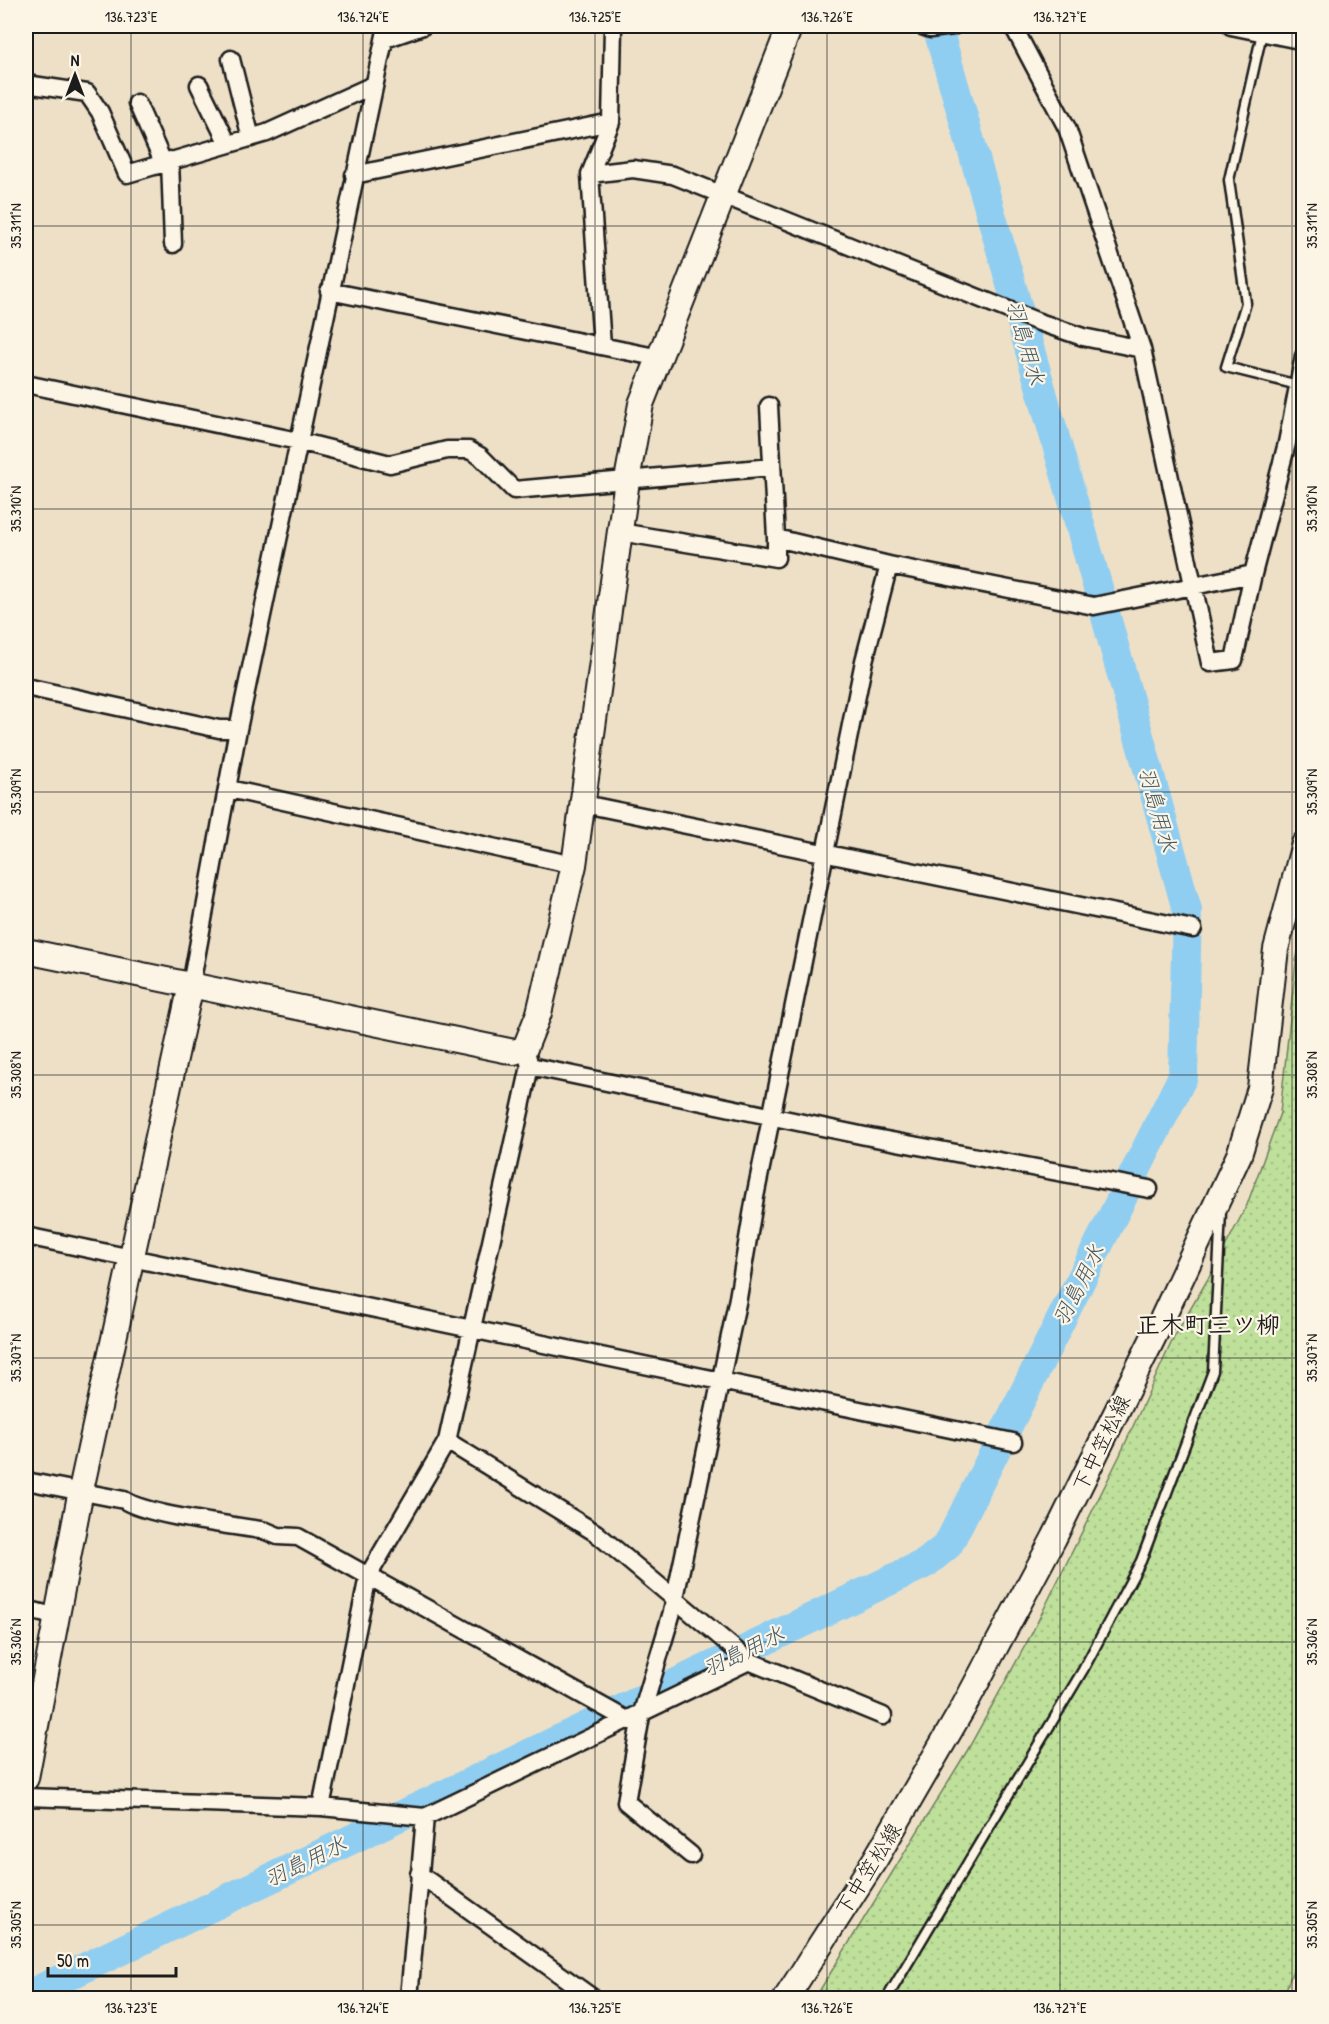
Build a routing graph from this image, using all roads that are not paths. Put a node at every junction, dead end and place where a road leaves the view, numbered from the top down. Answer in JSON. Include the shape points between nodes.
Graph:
{"nodes":[{"id":1,"x":423,"y":26,"type":"edge"},
{"id":2,"x":613,"y":26,"type":"edge"},
{"id":3,"x":790,"y":26,"type":"edge"},
{"id":4,"x":953,"y":26,"type":"edge"},
{"id":5,"x":1013,"y":26,"type":"edge"},
{"id":6,"x":1231,"y":26,"type":"edge"},
{"id":7,"x":926,"y":27,"type":"edge"},
{"id":8,"x":1263,"y":29,"type":"edge"},
{"id":9,"x":386,"y":32,"type":"edge"},
{"id":10,"x":1304,"y":41,"type":"edge"},
{"id":11,"x":231,"y":58,"type":"dead end"},
{"id":12,"x":26,"y":84,"type":"edge"},
{"id":13,"x":199,"y":85,"type":"dead end"},
{"id":14,"x":373,"y":86,"type":"junction"},
{"id":15,"x":136,"y":103,"type":"dead end"},
{"id":16,"x":611,"y":122,"type":"junction"},
{"id":17,"x":251,"y":138,"type":"junction"},
{"id":18,"x":228,"y":144,"type":"junction"},
{"id":19,"x":167,"y":161,"type":"junction"},
{"id":20,"x":590,"y":174,"type":"junction"},
{"id":21,"x":354,"y":175,"type":"junction"},
{"id":22,"x":723,"y":196,"type":"junction"},
{"id":23,"x":173,"y":244,"type":"dead end"},
{"id":24,"x":329,"y":291,"type":"junction"},
{"id":25,"x":602,"y":346,"type":"junction"},
{"id":26,"x":1142,"y":349,"type":"junction"},
{"id":27,"x":1304,"y":356,"type":"edge"},
{"id":28,"x":660,"y":358,"type":"junction"},
{"id":29,"x":26,"y":384,"type":"edge"},
{"id":30,"x":1298,"y":385,"type":"junction"},
{"id":31,"x":769,"y":406,"type":"dead end"},
{"id":32,"x":298,"y":441,"type":"junction"},
{"id":33,"x":772,"y":467,"type":"junction"},
{"id":34,"x":627,"y":480,"type":"junction"},
{"id":35,"x":620,"y":532,"type":"junction"},
{"id":36,"x":776,"y":538,"type":"junction"},
{"id":37,"x":889,"y":565,"type":"junction"},
{"id":38,"x":1253,"y":574,"type":"junction"},
{"id":39,"x":1194,"y":587,"type":"junction"},
{"id":40,"x":26,"y":687,"type":"edge"},
{"id":41,"x":238,"y":729,"type":"junction"},
{"id":42,"x":229,"y":789,"type":"junction"},
{"id":43,"x":584,"y":804,"type":"junction"},
{"id":44,"x":1304,"y":843,"type":"edge"},
{"id":45,"x":825,"y":851,"type":"junction"},
{"id":46,"x":574,"y":865,"type":"junction"},
{"id":47,"x":1193,"y":929,"type":"dead end"},
{"id":48,"x":26,"y":951,"type":"edge"},
{"id":49,"x":191,"y":985,"type":"junction"},
{"id":50,"x":527,"y":1057,"type":"junction"},
{"id":51,"x":773,"y":1116,"type":"junction"},
{"id":52,"x":1149,"y":1189,"type":"dead end"},
{"id":53,"x":1222,"y":1190,"type":"junction"},
{"id":54,"x":26,"y":1236,"type":"edge"},
{"id":55,"x":130,"y":1260,"type":"junction"},
{"id":56,"x":471,"y":1328,"type":"junction"},
{"id":57,"x":720,"y":1382,"type":"junction"},
{"id":58,"x":447,"y":1441,"type":"junction"},
{"id":59,"x":1013,"y":1442,"type":"dead end"},
{"id":60,"x":26,"y":1480,"type":"edge"},
{"id":61,"x":81,"y":1490,"type":"junction"},
{"id":62,"x":368,"y":1576,"type":"junction"},
{"id":63,"x":675,"y":1598,"type":"junction"},
{"id":64,"x":26,"y":1609,"type":"edge"},
{"id":65,"x":57,"y":1617,"type":"junction"},
{"id":66,"x":748,"y":1661,"type":"junction"},
{"id":67,"x":883,"y":1716,"type":"dead end"},
{"id":68,"x":635,"y":1718,"type":"junction"},
{"id":69,"x":26,"y":1778,"type":"edge"},
{"id":70,"x":26,"y":1797,"type":"edge"},
{"id":71,"x":321,"y":1807,"type":"junction"},
{"id":72,"x":424,"y":1817,"type":"junction"},
{"id":73,"x":691,"y":1855,"type":"dead end"},
{"id":74,"x":418,"y":1874,"type":"junction"},
{"id":75,"x":409,"y":1998,"type":"edge"},
{"id":76,"x":593,"y":1998,"type":"edge"},
{"id":77,"x":786,"y":1998,"type":"edge"},
{"id":78,"x":887,"y":1998,"type":"edge"}],
"edges":[{"from":1,"to":9,"type":"street"},
{"from":2,"to":16,"type":"street"},
{"from":3,"to":22,"type":"street"},
{"from":4,"to":7,"type":"street"},
{"from":5,"to":26,"type":"street","via":[[1067,128]]},
{"from":6,"to":8,"type":"street"},
{"from":8,"to":10,"type":"street"},
{"from":8,"to":30,"type":"lane","via":[[1228,180],[1246,303],[1226,367]]},
{"from":9,"to":14,"type":"street"},
{"from":11,"to":17,"type":"street"},
{"from":12,"to":19,"type":"street","via":[[87,93],[100,112],[127,174]]},
{"from":13,"to":18,"type":"street"},
{"from":14,"to":17,"type":"street"},
{"from":14,"to":21,"type":"street"},
{"from":15,"to":19,"type":"street"},
{"from":16,"to":20,"type":"street"},
{"from":16,"to":21,"type":"street"},
{"from":17,"to":18,"type":"street"},
{"from":18,"to":19,"type":"street"},
{"from":19,"to":23,"type":"street"},
{"from":20,"to":22,"type":"street","via":[[633,169],[673,175]]},
{"from":20,"to":25,"type":"street"},
{"from":21,"to":24,"type":"street"},
{"from":22,"to":26,"type":"street","via":[[1036,321],[1083,337]]},
{"from":22,"to":28,"type":"street"},
{"from":24,"to":25,"type":"street"},
{"from":24,"to":32,"type":"street"},
{"from":25,"to":28,"type":"street"},
{"from":26,"to":39,"type":"street"},
{"from":27,"to":30,"type":"street"},
{"from":28,"to":34,"type":"street","via":[[641,404]]},
{"from":29,"to":32,"type":"street"},
{"from":30,"to":38,"type":"street"},
{"from":31,"to":33,"type":"street"},
{"from":32,"to":34,"type":"street","via":[[390,464],[447,450],[469,450],[514,490]]},
{"from":32,"to":41,"type":"street"},
{"from":33,"to":34,"type":"street"},
{"from":33,"to":36,"type":"street"},
{"from":34,"to":35,"type":"street"},
{"from":35,"to":36,"type":"street","via":[[776,558]]},
{"from":35,"to":43,"type":"street"},
{"from":36,"to":37,"type":"street"},
{"from":37,"to":39,"type":"street","via":[[1094,606]]},
{"from":37,"to":45,"type":"street","via":[[864,661]]},
{"from":38,"to":39,"type":"street"},
{"from":38,"to":39,"type":"street","via":[[1234,660],[1210,663]]},
{"from":40,"to":41,"type":"street","via":[[219,729]]},
{"from":41,"to":42,"type":"street"},
{"from":42,"to":46,"type":"street"},
{"from":42,"to":49,"type":"street"},
{"from":43,"to":45,"type":"street"},
{"from":43,"to":46,"type":"street"},
{"from":44,"to":53,"type":"street","name":"下中笠松線","via":[[1276,949],[1260,1088],[1239,1155]]},
{"from":45,"to":47,"type":"street"},
{"from":45,"to":51,"type":"street"},
{"from":46,"to":50,"type":"street"},
{"from":48,"to":49,"type":"street"},
{"from":49,"to":50,"type":"street"},
{"from":49,"to":55,"type":"street"},
{"from":50,"to":51,"type":"street"},
{"from":50,"to":56,"type":"street"},
{"from":51,"to":52,"type":"street"},
{"from":51,"to":57,"type":"street"},
{"from":53,"to":77,"type":"street","name":"下中笠松線","via":[[1158,1330],[963,1708],[876,1858]]},
{"from":53,"to":78,"type":"lane","via":[[1212,1371],[1141,1561],[1077,1680]]},
{"from":54,"to":55,"type":"street"},
{"from":55,"to":56,"type":"street"},
{"from":55,"to":61,"type":"street"},
{"from":56,"to":57,"type":"street"},
{"from":56,"to":58,"type":"street"},
{"from":57,"to":59,"type":"street"},
{"from":57,"to":63,"type":"street"},
{"from":58,"to":62,"type":"street"},
{"from":58,"to":63,"type":"street","via":[[596,1533]]},
{"from":60,"to":61,"type":"street"},
{"from":61,"to":62,"type":"street","via":[[152,1510],[298,1537]]},
{"from":61,"to":65,"type":"street"},
{"from":62,"to":68,"type":"street","via":[[607,1710]]},
{"from":62,"to":71,"type":"street"},
{"from":63,"to":66,"type":"street"},
{"from":63,"to":68,"type":"street","via":[[650,1684]]},
{"from":64,"to":65,"type":"street"},
{"from":65,"to":69,"type":"street"},
{"from":66,"to":67,"type":"street"},
{"from":66,"to":68,"type":"street"},
{"from":68,"to":72,"type":"street"},
{"from":68,"to":73,"type":"street","via":[[626,1802]]},
{"from":70,"to":71,"type":"street"},
{"from":71,"to":72,"type":"street"},
{"from":72,"to":74,"type":"street"},
{"from":74,"to":75,"type":"street"},
{"from":74,"to":76,"type":"street"}]}
